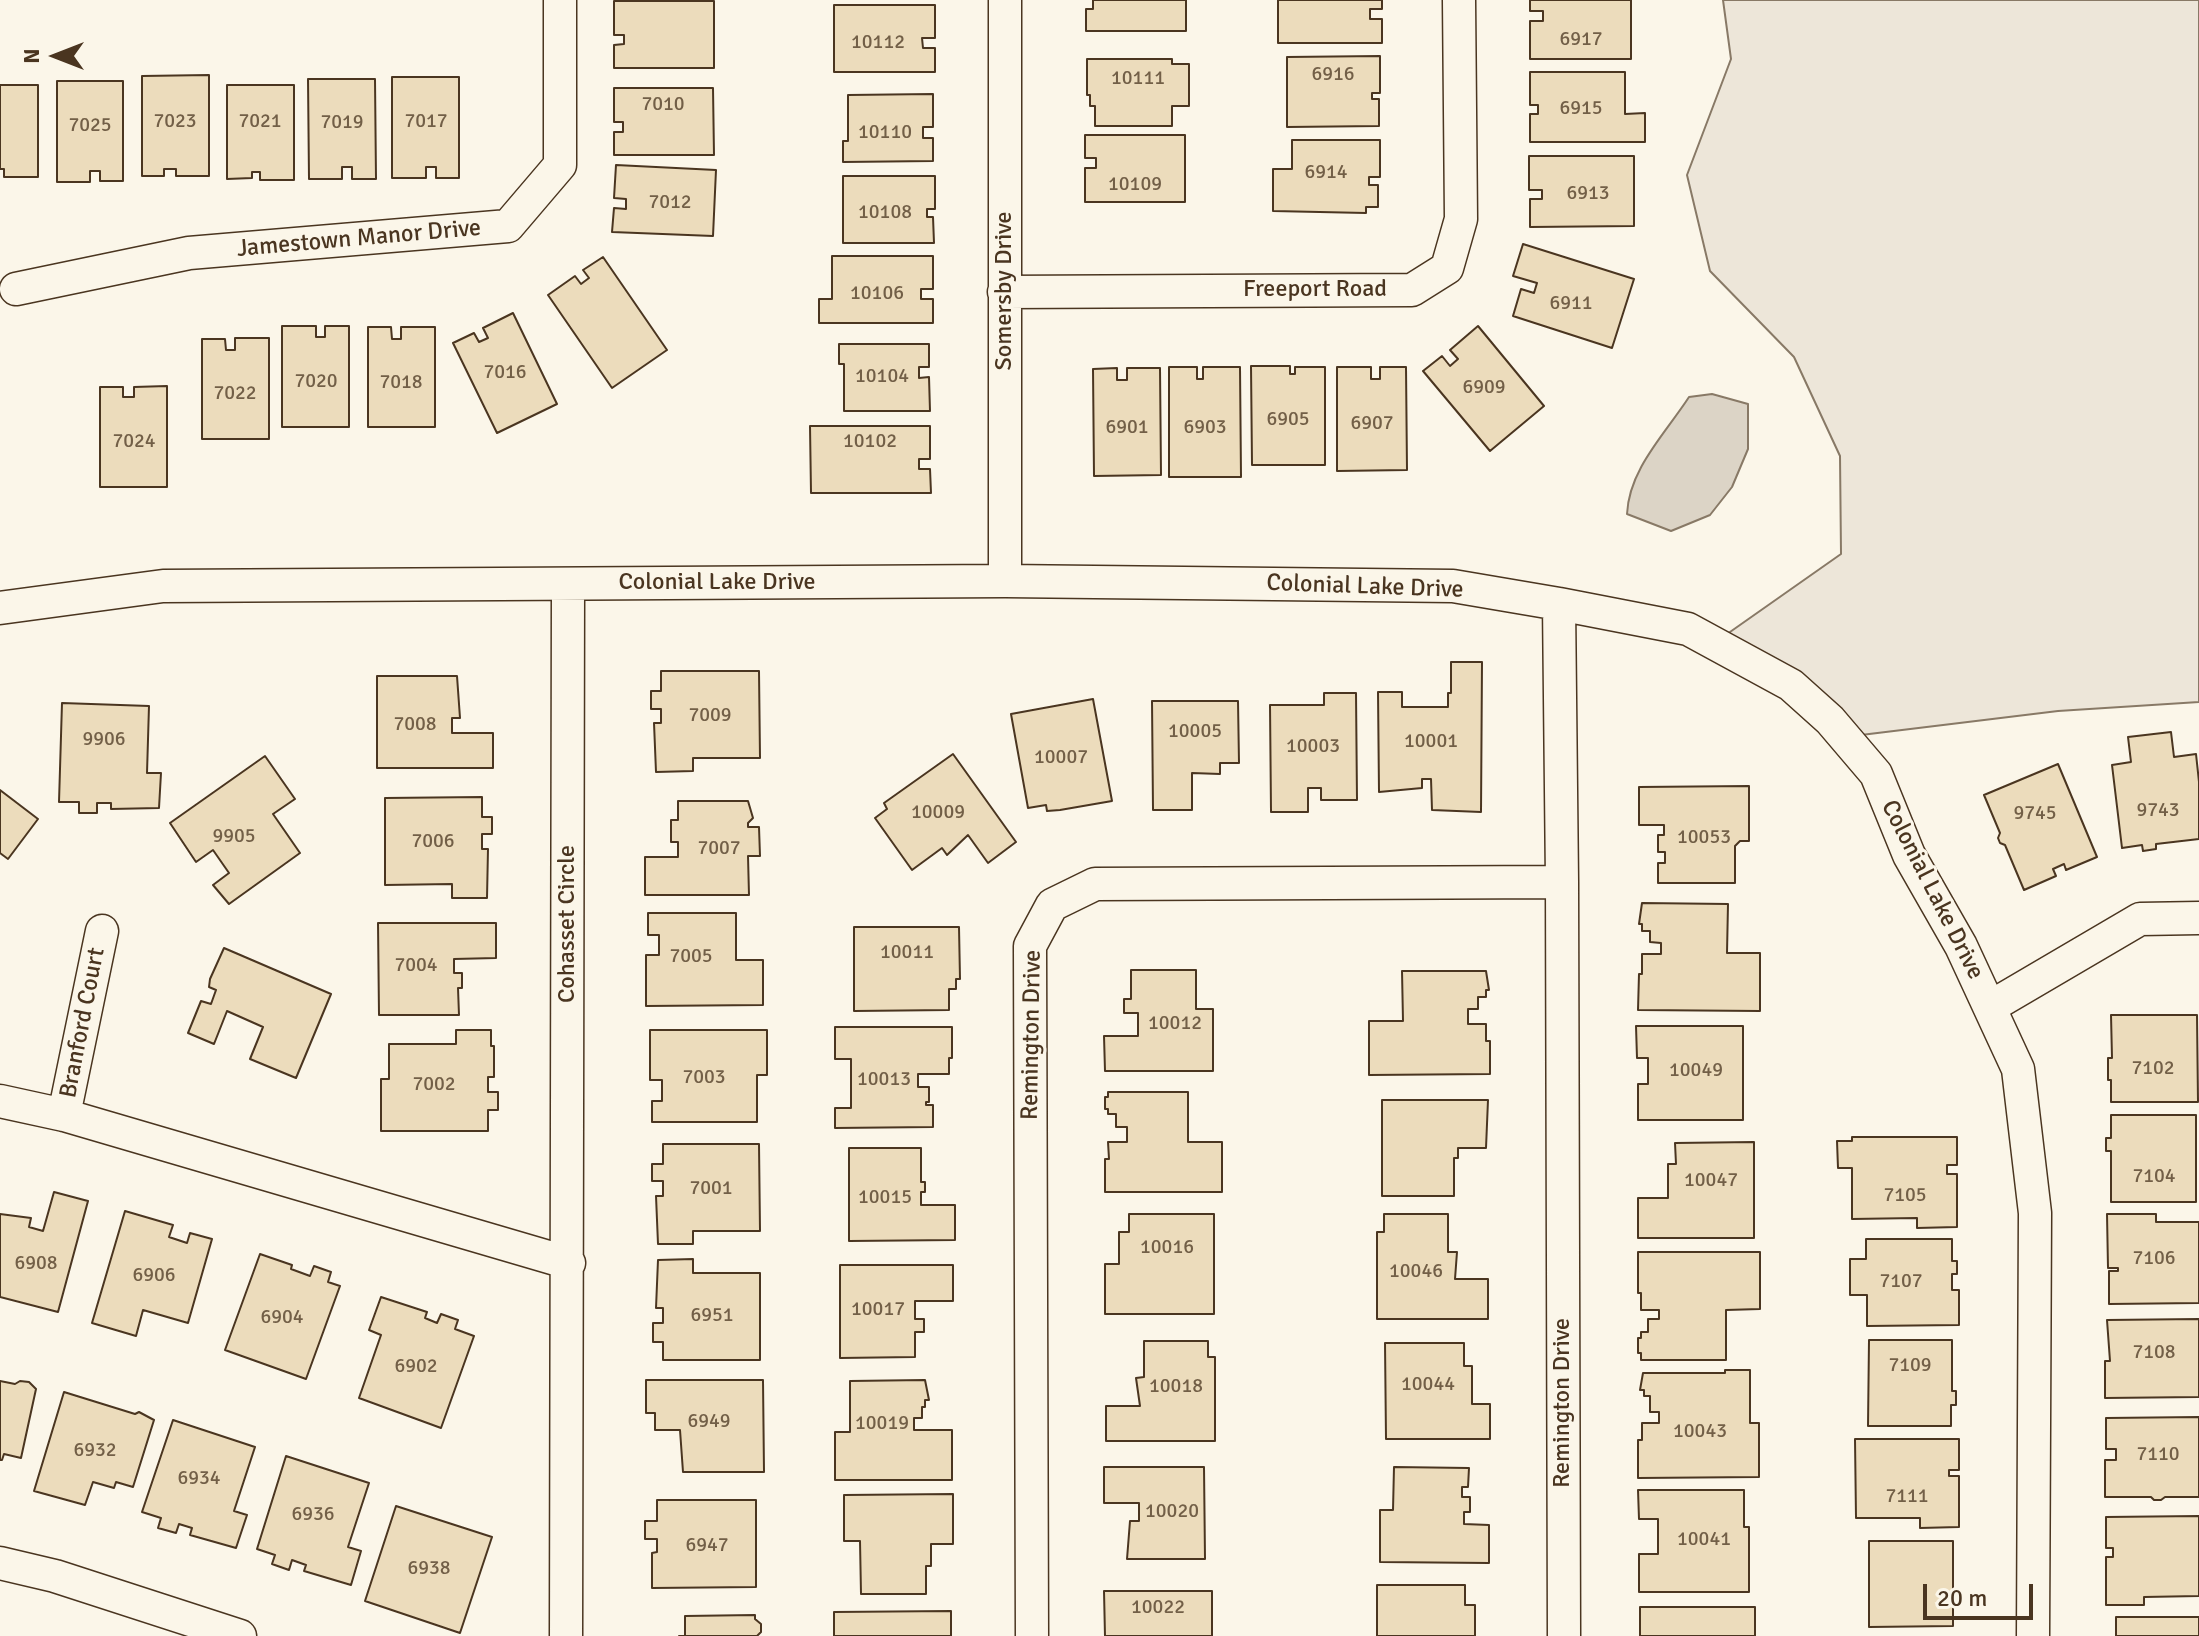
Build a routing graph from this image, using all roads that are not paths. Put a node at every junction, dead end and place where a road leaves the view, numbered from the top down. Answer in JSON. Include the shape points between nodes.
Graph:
{"nodes":[{"id":1,"x":560,"y":0,"type":"edge"},
{"id":2,"x":1005,"y":0,"type":"edge"},
{"id":3,"x":1459,"y":0,"type":"edge"},
{"id":4,"x":16,"y":289,"type":"dead end"},
{"id":5,"x":1004,"y":292,"type":"junction"},
{"id":6,"x":1005,"y":581,"type":"junction"},
{"id":7,"x":568,"y":585,"type":"junction"},
{"id":8,"x":1559,"y":604,"type":"junction"},
{"id":9,"x":0,"y":608,"type":"edge"},
{"id":10,"x":1562,"y":882,"type":"junction"},
{"id":11,"x":2199,"y":918,"type":"edge"},
{"id":12,"x":102,"y":931,"type":"dead end"},
{"id":13,"x":1990,"y":1007,"type":"junction"},
{"id":14,"x":0,"y":1101,"type":"edge"},
{"id":15,"x":64,"y":1115,"type":"junction"},
{"id":16,"x":569,"y":1263,"type":"junction"},
{"id":17,"x":0,"y":1563,"type":"edge"},
{"id":18,"x":240,"y":1636,"type":"edge"},
{"id":19,"x":566,"y":1636,"type":"edge"},
{"id":20,"x":1032,"y":1636,"type":"edge"},
{"id":21,"x":1564,"y":1636,"type":"edge"},
{"id":22,"x":2033,"y":1636,"type":"edge"}],
"edges":[{"from":1,"to":4,"type":"street","name":"Jamestown Manor Drive","via":[[560,165],[508,226],[189,253]]},
{"from":2,"to":5,"type":"street","name":"Somersby Drive"},
{"from":3,"to":5,"type":"street","name":"Freeport Road","via":[[1461,219],[1447,268],[1412,290]]},
{"from":5,"to":6,"type":"street","name":"Somersby Drive"},
{"from":6,"to":7,"type":"street","name":"Colonial Lake Drive"},
{"from":6,"to":8,"type":"street","name":"Colonial Lake Drive","via":[[1453,586]]},
{"from":7,"to":9,"type":"street","name":"Colonial Lake Drive","via":[[163,586]]},
{"from":7,"to":16,"type":"street","name":"Cohasset Circle"},
{"from":8,"to":10,"type":"street","name":"Remington Drive"},
{"from":8,"to":13,"type":"street","name":"Colonial Lake Drive","via":[[1688,629],[1791,685],[1830,720],[1876,774],[1909,855]]},
{"from":10,"to":20,"type":"street","name":"Remington Drive","via":[[1095,884],[1052,905],[1030,946]]},
{"from":10,"to":21,"type":"street","name":"Remington Drive"},
{"from":11,"to":13,"type":"street","via":[[2140,919]]},
{"from":12,"to":15,"type":"street","name":"Branford Court"},
{"from":13,"to":22,"type":"street","name":"Colonial Lake Drive","via":[[2018,1069],[2035,1213]]},
{"from":14,"to":15,"type":"street"},
{"from":15,"to":16,"type":"street"},
{"from":16,"to":19,"type":"street","name":"Cohasset Circle"},
{"from":17,"to":18,"type":"street"}]}
